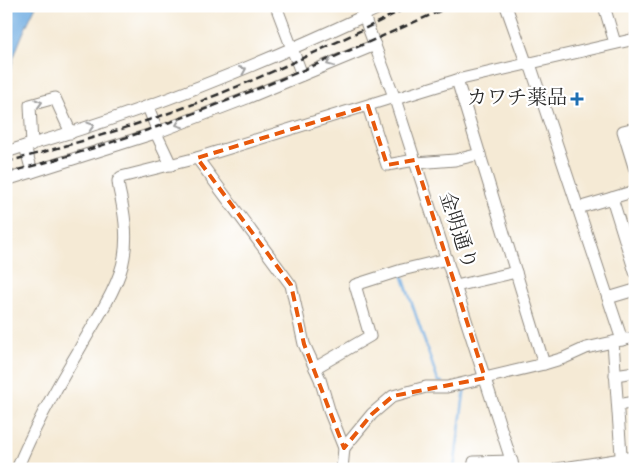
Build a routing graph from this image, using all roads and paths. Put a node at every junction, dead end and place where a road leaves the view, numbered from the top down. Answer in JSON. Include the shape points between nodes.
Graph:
{"nodes":[{"id":1,"x":276,"y":6,"type":"edge"},
{"id":2,"x":383,"y":6,"type":"edge"},
{"id":3,"x":506,"y":6,"type":"edge"},
{"id":4,"x":604,"y":6,"type":"edge"},
{"id":5,"x":363,"y":13,"type":"edge"},
{"id":6,"x":635,"y":39,"type":"edge"},
{"id":7,"x":614,"y":43,"type":"junction"},
{"id":8,"x":375,"y":45,"type":"junction"},
{"id":9,"x":292,"y":50,"type":"junction"},
{"id":10,"x":528,"y":64,"type":"junction"},
{"id":11,"x":302,"y":75,"type":"junction"},
{"id":12,"x":457,"y":80,"type":"junction"},
{"id":13,"x":395,"y":98,"type":"junction"},
{"id":14,"x":368,"y":106,"type":"junction"},
{"id":15,"x":148,"y":107,"type":"junction"},
{"id":16,"x":635,"y":128,"type":"edge"},
{"id":17,"x":157,"y":132,"type":"junction"},
{"id":18,"x":70,"y":133,"type":"junction"},
{"id":19,"x":28,"y":145,"type":"junction"},
{"id":20,"x":6,"y":152,"type":"edge"},
{"id":21,"x":480,"y":154,"type":"junction"},
{"id":22,"x":197,"y":158,"type":"junction"},
{"id":23,"x":415,"y":161,"type":"junction"},
{"id":24,"x":171,"y":164,"type":"junction"},
{"id":25,"x":635,"y":170,"type":"edge"},
{"id":26,"x":32,"y":172,"type":"junction"},
{"id":27,"x":6,"y":180,"type":"edge"},
{"id":28,"x":635,"y":191,"type":"edge"},
{"id":29,"x":612,"y":198,"type":"junction"},
{"id":30,"x":578,"y":208,"type":"junction"},
{"id":31,"x":447,"y":259,"type":"junction"},
{"id":32,"x":516,"y":272,"type":"junction"},
{"id":33,"x":635,"y":272,"type":"edge"},
{"id":34,"x":456,"y":286,"type":"junction"},
{"id":35,"x":635,"y":290,"type":"edge"},
{"id":36,"x":608,"y":298,"type":"junction"},
{"id":37,"x":635,"y":337,"type":"edge"},
{"id":38,"x":617,"y":341,"type":"junction"},
{"id":39,"x":544,"y":364,"type":"junction"},
{"id":40,"x":315,"y":368,"type":"junction"},
{"id":41,"x":635,"y":372,"type":"edge"},
{"id":42,"x":615,"y":375,"type":"junction"},
{"id":43,"x":485,"y":378,"type":"junction"},
{"id":44,"x":635,"y":402,"type":"edge"},
{"id":45,"x":618,"y":404,"type":"junction"},
{"id":46,"x":344,"y":448,"type":"junction"},
{"id":47,"x":635,"y":457,"type":"edge"},
{"id":48,"x":622,"y":464,"type":"edge"},
{"id":49,"x":513,"y":465,"type":"edge"},
{"id":50,"x":17,"y":469,"type":"edge"},
{"id":51,"x":342,"y":469,"type":"edge"},
{"id":52,"x":473,"y":469,"type":"edge"},
{"id":53,"x":557,"y":469,"type":"edge"}],
"edges":[{"from":1,"to":9,"type":"street"},
{"from":2,"to":5,"type":"street"},
{"from":3,"to":10,"type":"street"},
{"from":4,"to":7,"type":"street"},
{"from":5,"to":8,"type":"street","name":"金明通り"},
{"from":5,"to":9,"type":"street"},
{"from":6,"to":7,"type":"street"},
{"from":7,"to":10,"type":"street"},
{"from":8,"to":11,"type":"street","one_way":true},
{"from":8,"to":13,"type":"street","name":"金明通り"},
{"from":9,"to":11,"type":"street"},
{"from":15,"to":9,"type":"street","one_way":true},
{"from":10,"to":12,"type":"street"},
{"from":10,"to":30,"type":"street"},
{"from":11,"to":17,"type":"street","one_way":true},
{"from":12,"to":13,"type":"street"},
{"from":12,"to":21,"type":"street"},
{"from":13,"to":14,"type":"street"},
{"from":13,"to":23,"type":"street","name":"金明通り"},
{"from":14,"to":22,"type":"street"},
{"from":14,"to":23,"type":"street","via":[[387,166]]},
{"from":15,"to":17,"type":"street"},
{"from":18,"to":15,"type":"street","one_way":true},
{"from":16,"to":25,"type":"street","via":[[623,132]]},
{"from":17,"to":24,"type":"street"},
{"from":17,"to":26,"type":"street"},
{"from":18,"to":19,"type":"street"},
{"from":19,"to":18,"type":"street","one_way":true,"via":[[30,105],[55,98]]},
{"from":19,"to":20,"type":"street"},
{"from":19,"to":26,"type":"street"},
{"from":21,"to":23,"type":"street","via":[[455,160]]},
{"from":21,"to":32,"type":"street"},
{"from":22,"to":24,"type":"street"},
{"from":22,"to":40,"type":"street","via":[[291,285],[304,344]]},
{"from":23,"to":31,"type":"street","name":"金明通り"},
{"from":24,"to":50,"type":"street","via":[[128,174],[118,182],[126,235],[121,271],[40,417]]},
{"from":26,"to":27,"type":"street"},
{"from":28,"to":29,"type":"street"},
{"from":29,"to":30,"type":"street"},
{"from":29,"to":33,"type":"street"},
{"from":30,"to":36,"type":"street"},
{"from":31,"to":34,"type":"street","name":"金明通り"},
{"from":31,"to":40,"type":"street","via":[[354,285],[370,336]]},
{"from":32,"to":34,"type":"street"},
{"from":32,"to":39,"type":"street"},
{"from":34,"to":43,"type":"street","name":"金明通り"},
{"from":35,"to":36,"type":"street"},
{"from":36,"to":38,"type":"street"},
{"from":37,"to":38,"type":"street"},
{"from":38,"to":39,"type":"street","via":[[586,348]]},
{"from":38,"to":42,"type":"street"},
{"from":39,"to":43,"type":"street"},
{"from":40,"to":46,"type":"street"},
{"from":41,"to":42,"type":"street"},
{"from":42,"to":45,"type":"street"},
{"from":43,"to":46,"type":"street","via":[[393,396],[372,414]]},
{"from":43,"to":49,"type":"street","name":"金明通り"},
{"from":44,"to":45,"type":"street"},
{"from":45,"to":48,"type":"street"},
{"from":46,"to":51,"type":"street"},
{"from":47,"to":48,"type":"street"},
{"from":48,"to":53,"type":"street"},
{"from":49,"to":52,"type":"street","via":[[474,462]]}]}
